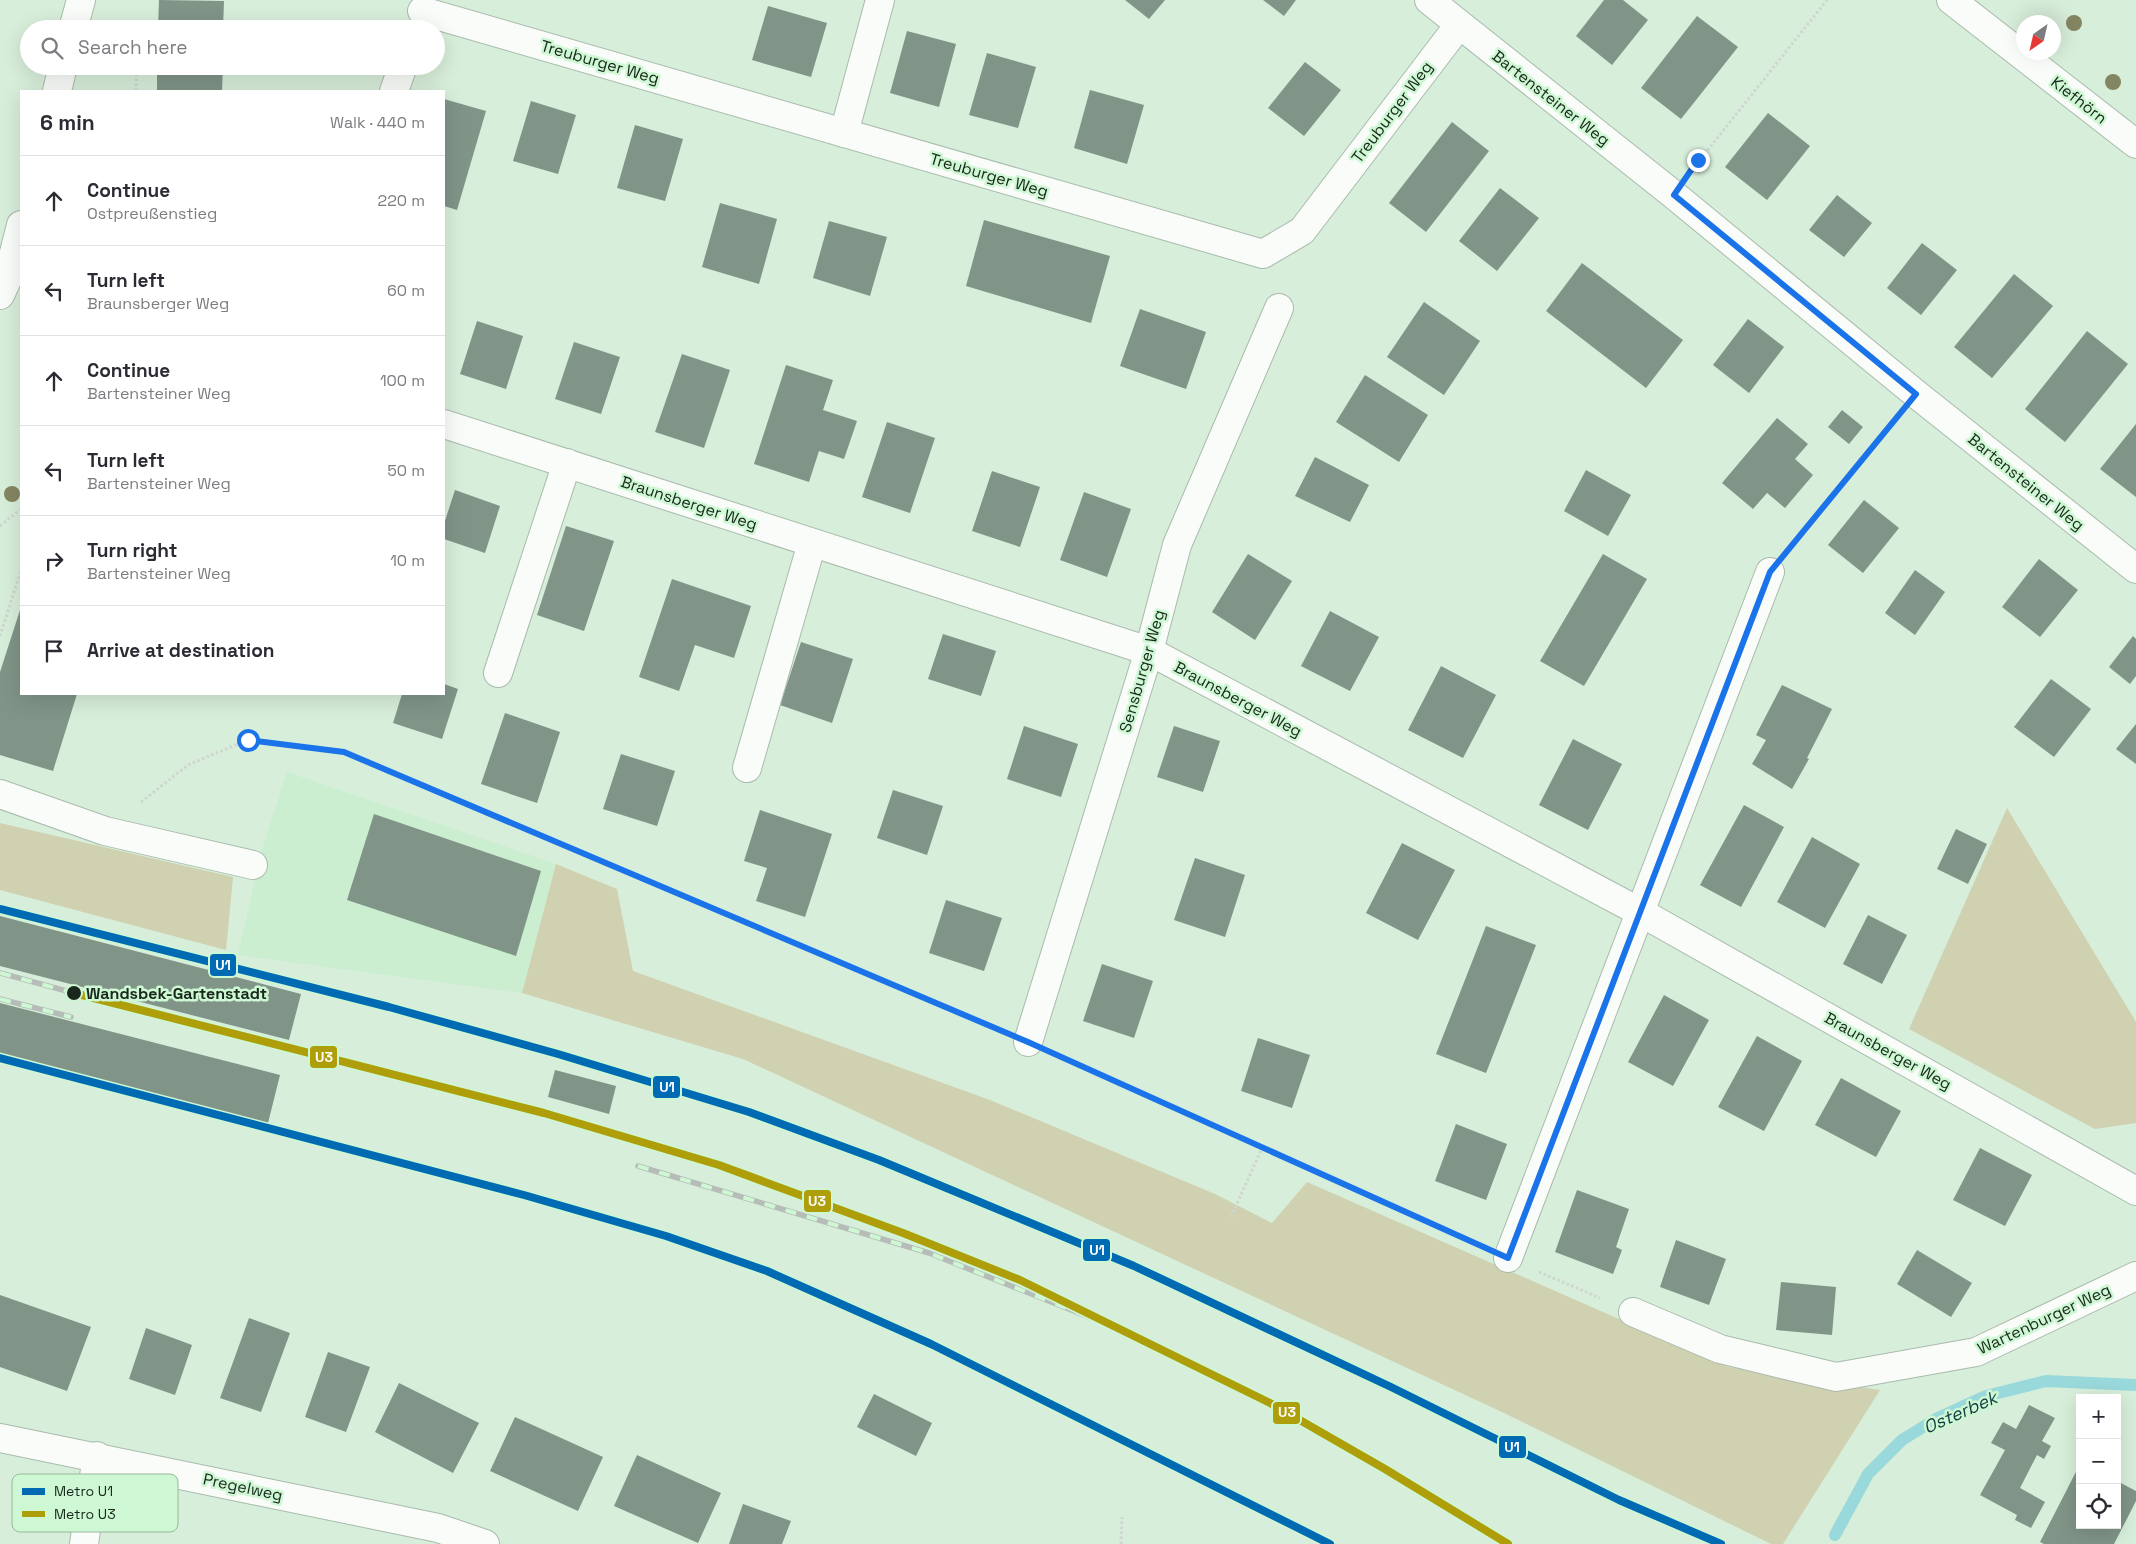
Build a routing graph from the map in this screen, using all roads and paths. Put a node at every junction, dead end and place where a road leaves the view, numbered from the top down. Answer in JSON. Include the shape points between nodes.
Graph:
{"nodes":[{"id":1,"x":81,"y":0,"type":"edge"},
{"id":2,"x":880,"y":0,"type":"edge"},
{"id":3,"x":1430,"y":0,"type":"edge"},
{"id":4,"x":1827,"y":0,"type":"edge"},
{"id":5,"x":1951,"y":0,"type":"edge"},
{"id":6,"x":421,"y":13,"type":"edge"},
{"id":7,"x":75,"y":20,"type":"edge"},
{"id":8,"x":1459,"y":25,"type":"junction"},
{"id":9,"x":60,"y":75,"type":"edge"},
{"id":10,"x":137,"y":75,"type":"edge"},
{"id":11,"x":400,"y":75,"type":"edge"},
{"id":12,"x":56,"y":90,"type":"edge"},
{"id":13,"x":136,"y":90,"type":"edge"},
{"id":14,"x":394,"y":90,"type":"edge"},
{"id":15,"x":844,"y":133,"type":"junction"},
{"id":16,"x":2136,"y":144,"type":"edge"},
{"id":17,"x":1674,"y":195,"type":"junction"},
{"id":18,"x":20,"y":230,"type":"edge"},
{"id":19,"x":9,"y":288,"type":"edge"},
{"id":20,"x":1279,"y":308,"type":"dead end"},
{"id":21,"x":1916,"y":394,"type":"junction"},
{"id":22,"x":445,"y":424,"type":"edge"},
{"id":23,"x":567,"y":463,"type":"junction"},
{"id":24,"x":20,"y":510,"type":"edge"},
{"id":25,"x":0,"y":526,"type":"edge"},
{"id":26,"x":812,"y":542,"type":"junction"},
{"id":27,"x":2136,"y":569,"type":"edge"},
{"id":28,"x":1770,"y":572,"type":"joint"},
{"id":29,"x":20,"y":573,"type":"edge"},
{"id":30,"x":0,"y":636,"type":"edge"},
{"id":31,"x":1149,"y":651,"type":"junction"},
{"id":32,"x":498,"y":673,"type":"dead end"},
{"id":33,"x":747,"y":768,"type":"dead end"},
{"id":34,"x":0,"y":794,"type":"edge"},
{"id":35,"x":105,"y":831,"type":"junction"},
{"id":36,"x":253,"y":865,"type":"dead end"},
{"id":37,"x":1640,"y":912,"type":"junction"},
{"id":38,"x":1028,"y":1042,"type":"junction"},
{"id":39,"x":1262,"y":1148,"type":"junction"},
{"id":40,"x":2136,"y":1191,"type":"edge"},
{"id":41,"x":1231,"y":1217,"type":"dead end"},
{"id":42,"x":1508,"y":1258,"type":"junction"},
{"id":43,"x":2136,"y":1276,"type":"edge"},
{"id":44,"x":1633,"y":1312,"type":"joint"},
{"id":45,"x":0,"y":1438,"type":"edge"},
{"id":46,"x":97,"y":1456,"type":"junction"},
{"id":47,"x":94,"y":1474,"type":"edge"},
{"id":48,"x":1122,"y":1517,"type":"dead end"},
{"id":49,"x":484,"y":1544,"type":"edge"},
{"id":50,"x":1120,"y":1544,"type":"edge"}],
"edges":[{"from":1,"to":7,"type":"street"},
{"from":2,"to":15,"type":"street"},
{"from":3,"to":8,"type":"street","name":"Bartensteiner Weg"},
{"from":4,"to":17,"type":"path","via":[[1698,160]]},
{"from":5,"to":16,"type":"street","name":"Kiefhörn"},
{"from":6,"to":15,"type":"street","name":"Treuburger Weg"},
{"from":8,"to":15,"type":"street","name":"Treuburger Weg","via":[[1302,231],[1263,254]]},
{"from":8,"to":17,"type":"street","name":"Bartensteiner Weg"},
{"from":9,"to":12,"type":"street"},
{"from":10,"to":13,"type":"path"},
{"from":11,"to":14,"type":"street"},
{"from":17,"to":21,"type":"street","name":"Bartensteiner Weg"},
{"from":18,"to":19,"type":"street"},
{"from":20,"to":31,"type":"street","name":"Sensburger Weg","via":[[1177,544]]},
{"from":21,"to":27,"type":"street","name":"Bartensteiner Weg"},
{"from":21,"to":28,"type":"path"},
{"from":22,"to":23,"type":"street","name":"Braunsberger Weg"},
{"from":23,"to":26,"type":"street","name":"Braunsberger Weg"},
{"from":23,"to":32,"type":"street"},
{"from":24,"to":25,"type":"path"},
{"from":26,"to":31,"type":"street","name":"Braunsberger Weg"},
{"from":26,"to":33,"type":"street"},
{"from":28,"to":37,"type":"street"},
{"from":29,"to":30,"type":"path"},
{"from":31,"to":37,"type":"street","name":"Braunsberger Weg"},
{"from":31,"to":38,"type":"street","name":"Sensburger Weg"},
{"from":34,"to":35,"type":"street"},
{"from":35,"to":36,"type":"street"},
{"from":35,"to":38,"type":"path","via":[[188,765],[248,740],[344,752]]},
{"from":37,"to":40,"type":"street","name":"Braunsberger Weg"},
{"from":37,"to":42,"type":"street"},
{"from":38,"to":39,"type":"path"},
{"from":39,"to":41,"type":"path"},
{"from":39,"to":42,"type":"path"},
{"from":42,"to":44,"type":"path"},
{"from":43,"to":44,"type":"street","name":"Wartenburger Weg","via":[[1976,1352],[1836,1377],[1720,1349]]},
{"from":45,"to":46,"type":"street","name":"Pregelweg"},
{"from":46,"to":47,"type":"street"},
{"from":46,"to":49,"type":"street","name":"Pregelweg","via":[[438,1528]]},
{"from":48,"to":50,"type":"path"}]}
